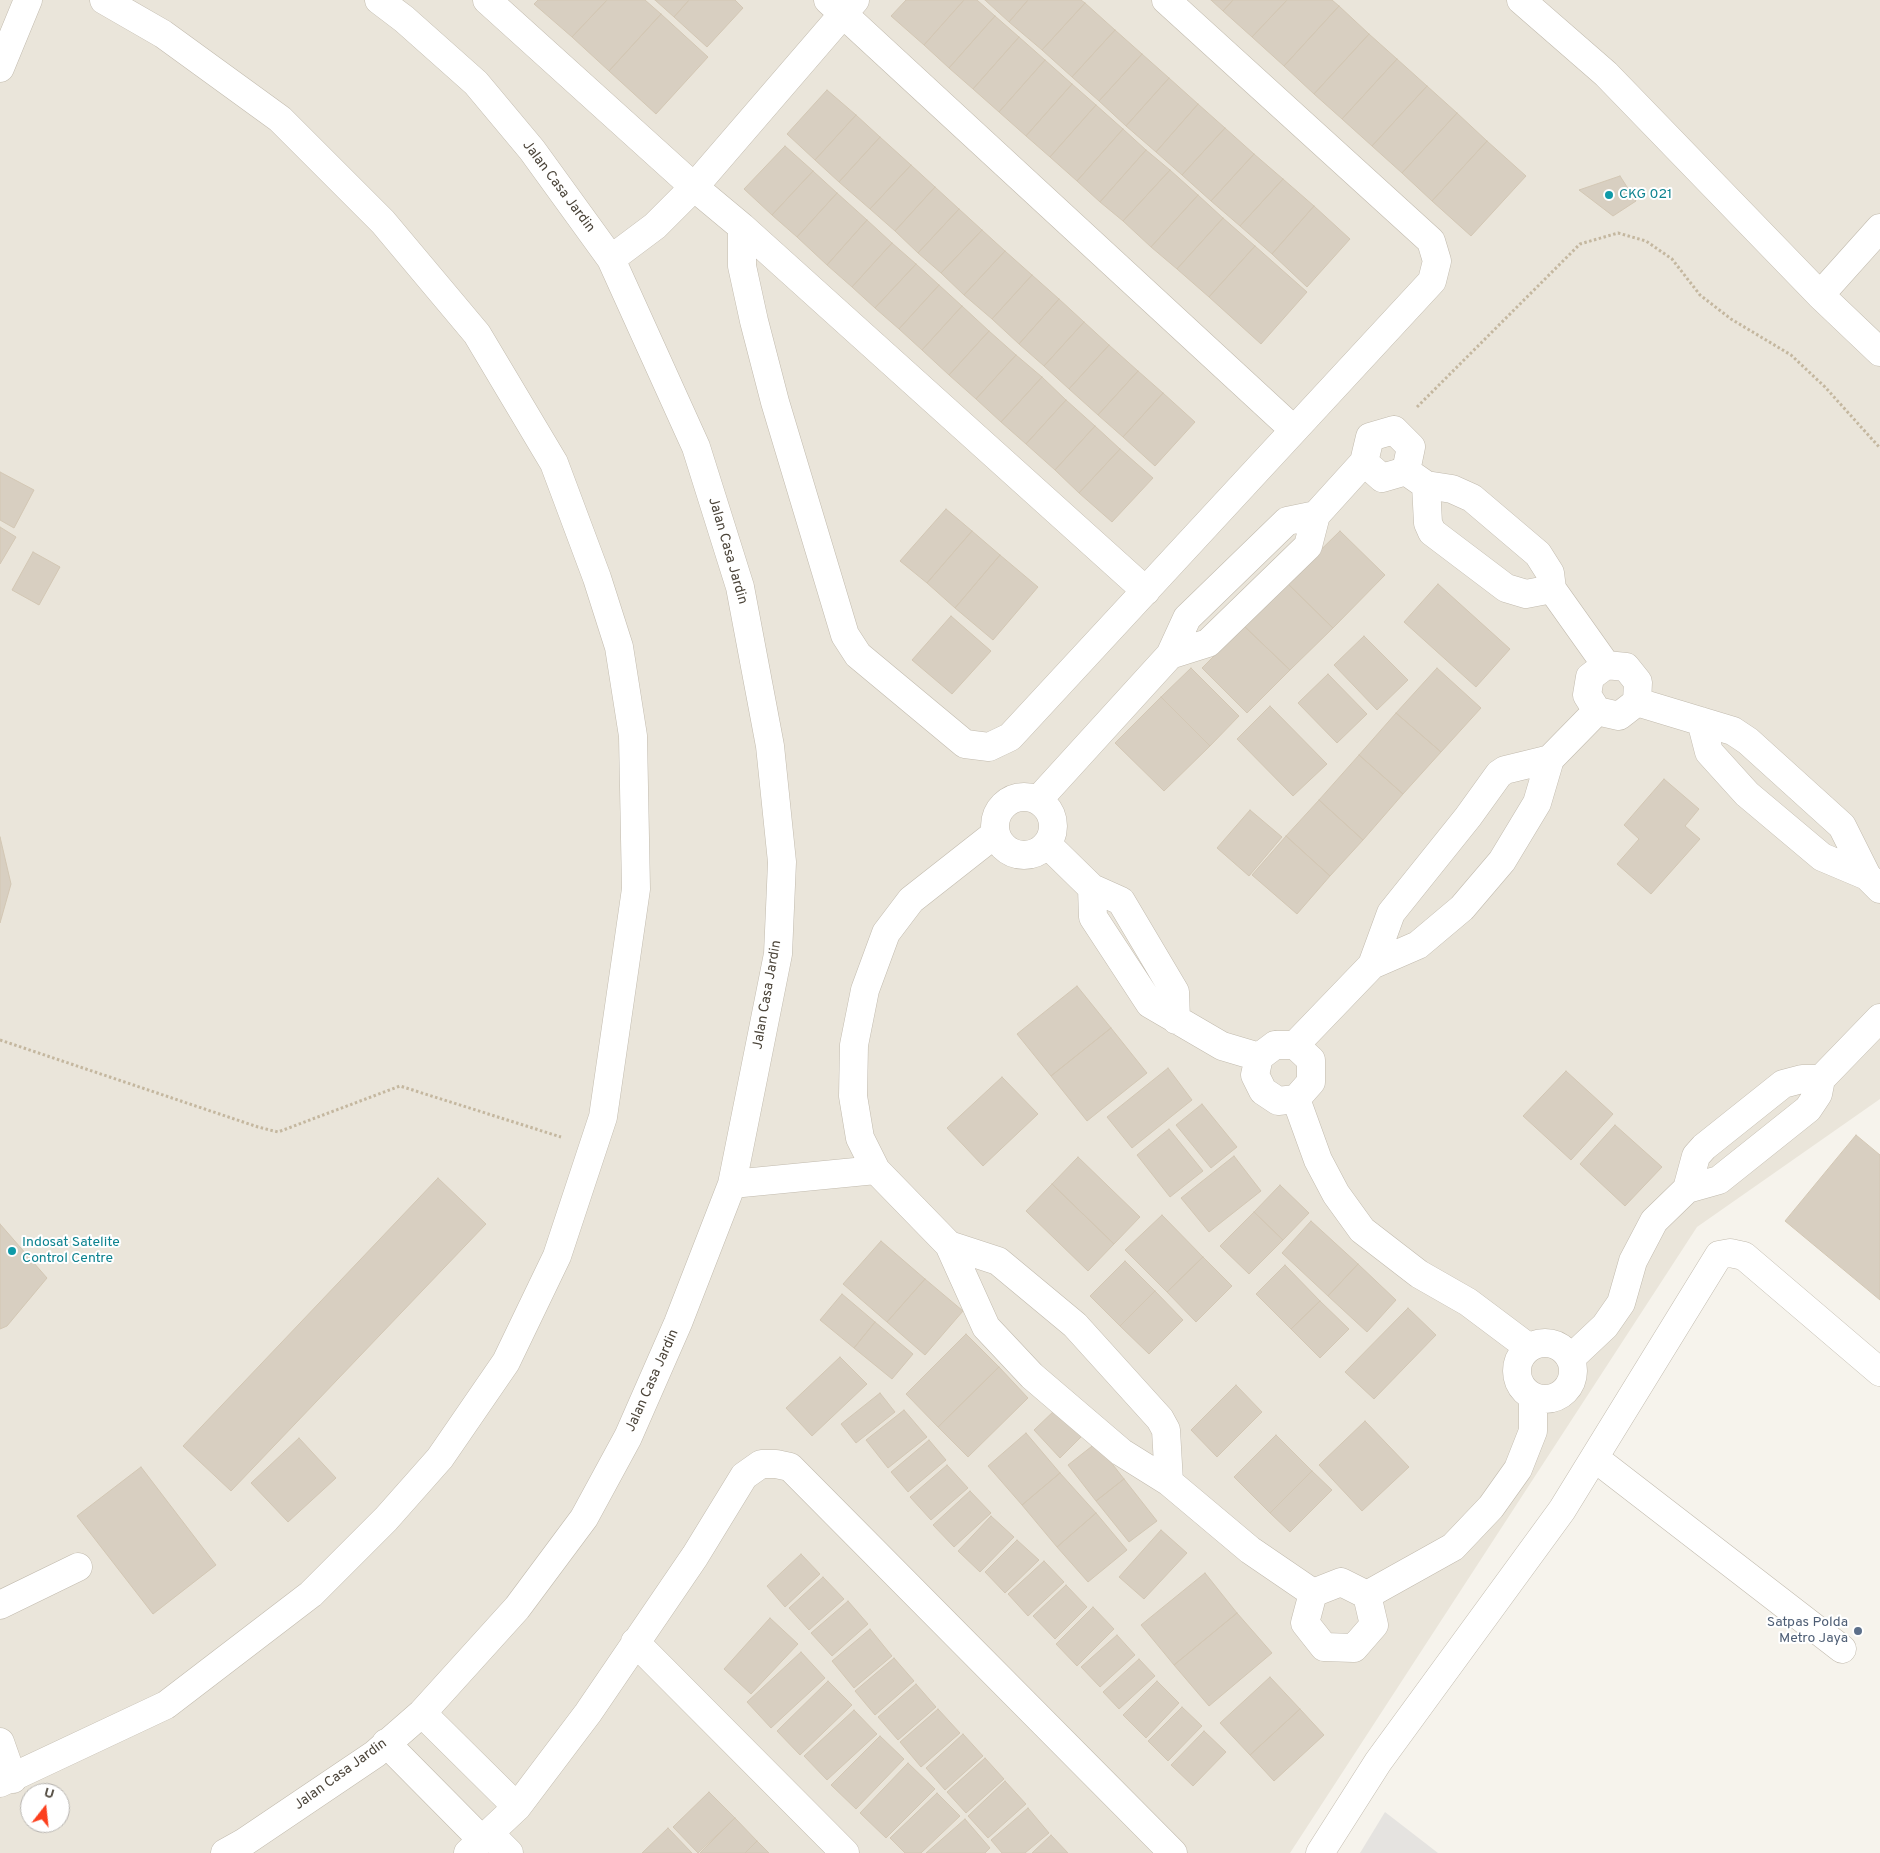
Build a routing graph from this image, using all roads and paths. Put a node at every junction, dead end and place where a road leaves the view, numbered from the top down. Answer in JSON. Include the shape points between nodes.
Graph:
{"nodes":[{"id":1,"x":28,"y":0,"type":"edge"},
{"id":2,"x":104,"y":0,"type":"edge"},
{"id":3,"x":379,"y":0,"type":"edge"},
{"id":4,"x":487,"y":0,"type":"edge"},
{"id":5,"x":1166,"y":0,"type":"edge"},
{"id":6,"x":1521,"y":0,"type":"edge"},
{"id":7,"x":842,"y":5,"type":"edge"},
{"id":8,"x":0,"y":68,"type":"edge"},
{"id":9,"x":694,"y":187,"type":"junction"},
{"id":10,"x":742,"y":227,"type":"junction"},
{"id":11,"x":1880,"y":228,"type":"edge"},
{"id":12,"x":611,"y":259,"type":"junction"},
{"id":13,"x":1820,"y":295,"type":"junction"},
{"id":14,"x":1880,"y":352,"type":"edge"},
{"id":15,"x":1294,"y":430,"type":"junction"},
{"id":16,"x":1394,"y":430,"type":"junction"},
{"id":17,"x":1880,"y":448,"type":"edge"},
{"id":18,"x":1364,"y":462,"type":"junction"},
{"id":19,"x":1416,"y":478,"type":"junction"},
{"id":20,"x":1552,"y":589,"type":"junction"},
{"id":21,"x":1146,"y":592,"type":"junction"},
{"id":22,"x":1606,"y":666,"type":"junction"},
{"id":23,"x":1637,"y":702,"type":"junction"},
{"id":24,"x":1597,"y":711,"type":"junction"},
{"id":25,"x":1701,"y":721,"type":"junction"},
{"id":26,"x":1550,"y":759,"type":"junction"},
{"id":27,"x":1038,"y":800,"type":"junction"},
{"id":28,"x":995,"y":834,"type":"junction"},
{"id":29,"x":1047,"y":844,"type":"junction"},
{"id":30,"x":1874,"y":882,"type":"edge"},
{"id":31,"x":1372,"y":965,"type":"junction"},
{"id":32,"x":1880,"y":1018,"type":"edge"},
{"id":33,"x":0,"y":1040,"type":"edge"},
{"id":34,"x":1295,"y":1045,"type":"junction"},
{"id":35,"x":1259,"y":1057,"type":"junction"},
{"id":36,"x":1821,"y":1079,"type":"junction"},
{"id":37,"x":1296,"y":1099,"type":"junction"},
{"id":38,"x":593,"y":1146,"type":"junction"},
{"id":39,"x":876,"y":1170,"type":"junction"},
{"id":40,"x":732,"y":1184,"type":"junction"},
{"id":41,"x":1687,"y":1189,"type":"junction"},
{"id":42,"x":949,"y":1245,"type":"junction"},
{"id":43,"x":1528,"y":1347,"type":"junction"},
{"id":44,"x":1571,"y":1358,"type":"junction"},
{"id":45,"x":1880,"y":1372,"type":"edge"},
{"id":46,"x":1533,"y":1397,"type":"junction"},
{"id":47,"x":1596,"y":1458,"type":"junction"},
{"id":48,"x":1169,"y":1482,"type":"junction"},
{"id":49,"x":78,"y":1567,"type":"dead end"},
{"id":50,"x":1313,"y":1593,"type":"junction"},
{"id":51,"x":1367,"y":1595,"type":"junction"},
{"id":52,"x":0,"y":1605,"type":"edge"},
{"id":53,"x":635,"y":1642,"type":"junction"},
{"id":54,"x":1842,"y":1649,"type":"dead end"},
{"id":55,"x":422,"y":1713,"type":"junction"},
{"id":56,"x":0,"y":1742,"type":"edge"},
{"id":57,"x":386,"y":1743,"type":"junction"},
{"id":58,"x":6,"y":1781,"type":"edge"},
{"id":59,"x":517,"y":1807,"type":"junction"},
{"id":60,"x":480,"y":1842,"type":"edge"},
{"id":61,"x":225,"y":1853,"type":"edge"},
{"id":62,"x":509,"y":1853,"type":"edge"},
{"id":63,"x":845,"y":1853,"type":"edge"},
{"id":64,"x":1173,"y":1853,"type":"edge"},
{"id":65,"x":1320,"y":1853,"type":"edge"}],
"edges":[{"from":1,"to":8,"type":"street"},
{"from":2,"to":38,"type":"street","via":[[163,34],[280,119],[383,222],[477,334],[554,463],[619,647],[633,736],[636,890],[603,1117]]},
{"from":3,"to":12,"type":"street","name":"Jalan Casa Jardin","via":[[404,18],[476,83],[532,150]]},
{"from":4,"to":9,"type":"street"},
{"from":5,"to":15,"type":"street","via":[[1431,241],[1437,261],[1432,281]]},
{"from":6,"to":13,"type":"street","via":[[1606,74]]},
{"from":7,"to":9,"type":"street"},
{"from":7,"to":15,"type":"street"},
{"from":9,"to":10,"type":"street"},
{"from":9,"to":12,"type":"street","via":[[655,226]]},
{"from":10,"to":21,"type":"street"},
{"from":10,"to":21,"type":"street","via":[[742,266],[775,402],[845,635],[858,655],[965,744],[989,747],[1010,736]]},
{"from":11,"to":13,"type":"street"},
{"from":12,"to":40,"type":"street","name":"Jalan Casa Jardin","via":[[696,448],[740,588],[770,746],[782,862],[778,954]]},
{"from":13,"to":14,"type":"street"},
{"from":15,"to":21,"type":"street"},
{"from":16,"to":17,"type":"path","via":[[1580,244],[1618,233],[1646,241],[1672,259],[1700,295],[1731,319],[1791,355]]},
{"from":16,"to":18,"type":"street","via":[[1370,437]]},
{"from":16,"to":19,"type":"street","via":[[1412,447]]},
{"from":18,"to":19,"type":"street","via":[[1382,478]]},
{"from":18,"to":27,"type":"street","via":[[1316,515],[1308,546],[1208,643],[1170,655]]},
{"from":19,"to":20,"type":"street","via":[[1472,498],[1538,554],[1550,573]]},
{"from":19,"to":20,"type":"street","via":[[1432,532],[1506,588],[1526,594]]},
{"from":20,"to":22,"type":"street"},
{"from":22,"to":23,"type":"street","via":[[1626,667],[1638,682]]},
{"from":22,"to":24,"type":"street","via":[[1590,677],[1587,695]]},
{"from":23,"to":24,"type":"street","via":[[1619,716]]},
{"from":23,"to":25,"type":"street"},
{"from":24,"to":26,"type":"street"},
{"from":25,"to":30,"type":"street","via":[[1733,731],[1748,741],[1842,826]]},
{"from":25,"to":30,"type":"street","via":[[1709,752],[1748,794],[1822,857]]},
{"from":26,"to":31,"type":"street","via":[[1537,802],[1502,861],[1468,901],[1418,945]]},
{"from":26,"to":31,"type":"street","via":[[1498,774],[1391,913]]},
{"from":27,"to":28,"type":"street","via":[[1016,797],[1005,803],[994,822]]},
{"from":27,"to":29,"type":"street","via":[[1048,808],[1053,820]]},
{"from":28,"to":29,"type":"street","via":[[1008,850],[1018,854],[1033,853]]},
{"from":28,"to":39,"type":"street","via":[[911,900],[886,933],[865,990],[854,1045],[852,1096],[860,1138]]},
{"from":29,"to":35,"type":"street","via":[[1092,888],[1093,917],[1150,1004],[1222,1046]]},
{"from":31,"to":34,"type":"street"},
{"from":32,"to":36,"type":"street"},
{"from":33,"to":38,"type":"path","via":[[278,1132],[400,1086]]},
{"from":34,"to":35,"type":"street","via":[[1275,1044]]},
{"from":34,"to":37,"type":"street","via":[[1311,1060],[1311,1082]]},
{"from":35,"to":37,"type":"street","via":[[1255,1075],[1263,1091],[1278,1101]]},
{"from":36,"to":41,"type":"street","via":[[1818,1094],[1808,1109],[1719,1180]]},
{"from":36,"to":41,"type":"street","via":[[1802,1079],[1784,1084],[1704,1147],[1696,1156]]},
{"from":37,"to":43,"type":"street","via":[[1318,1160],[1336,1194],[1362,1230],[1419,1274],[1468,1302]]},
{"from":38,"to":58,"type":"street","via":[[557,1256],[506,1362],[440,1458],[386,1519],[311,1594],[166,1705]]},
{"from":39,"to":40,"type":"street"},
{"from":39,"to":42,"type":"street"},
{"from":40,"to":55,"type":"street","name":"Jalan Casa Jardin","via":[[678,1323],[628,1436],[584,1518],[518,1608]]},
{"from":41,"to":44,"type":"street","via":[[1654,1221],[1633,1261],[1621,1302],[1605,1326]]},
{"from":42,"to":48,"type":"street","via":[[992,1334],[1032,1376],[1121,1452]]},
{"from":42,"to":48,"type":"street","via":[[998,1261],[1075,1325],[1160,1419],[1166,1430]]},
{"from":43,"to":44,"type":"street","via":[[1544,1342],[1560,1346]]},
{"from":43,"to":46,"type":"street","via":[[1517,1364],[1519,1383]]},
{"from":44,"to":46,"type":"street","via":[[1574,1375],[1566,1391],[1550,1399]]},
{"from":45,"to":47,"type":"street","via":[[1744,1256],[1719,1255]]},
{"from":46,"to":51,"type":"street","via":[[1533,1432],[1518,1469],[1492,1507],[1453,1547]]},
{"from":47,"to":54,"type":"street"},
{"from":47,"to":65,"type":"street","via":[[1562,1510],[1378,1762]]},
{"from":48,"to":50,"type":"street","via":[[1250,1550]]},
{"from":49,"to":52,"type":"street"},
{"from":50,"to":51,"type":"street","via":[[1341,1582]]},
{"from":50,"to":51,"type":"street","via":[[1305,1623],[1324,1647],[1354,1648],[1374,1625]]},
{"from":53,"to":59,"type":"street","via":[[588,1713]]},
{"from":53,"to":63,"type":"street"},
{"from":53,"to":64,"type":"street","via":[[695,1556],[744,1476],[761,1464],[790,1467]]},
{"from":55,"to":57,"type":"street","name":"Jalan Casa Jardin"},
{"from":55,"to":59,"type":"street"},
{"from":56,"to":58,"type":"street"},
{"from":57,"to":60,"type":"street"},
{"from":57,"to":61,"type":"street","name":"Jalan Casa Jardin","via":[[375,1754]]},
{"from":59,"to":60,"type":"street"},
{"from":60,"to":62,"type":"street"}]}
